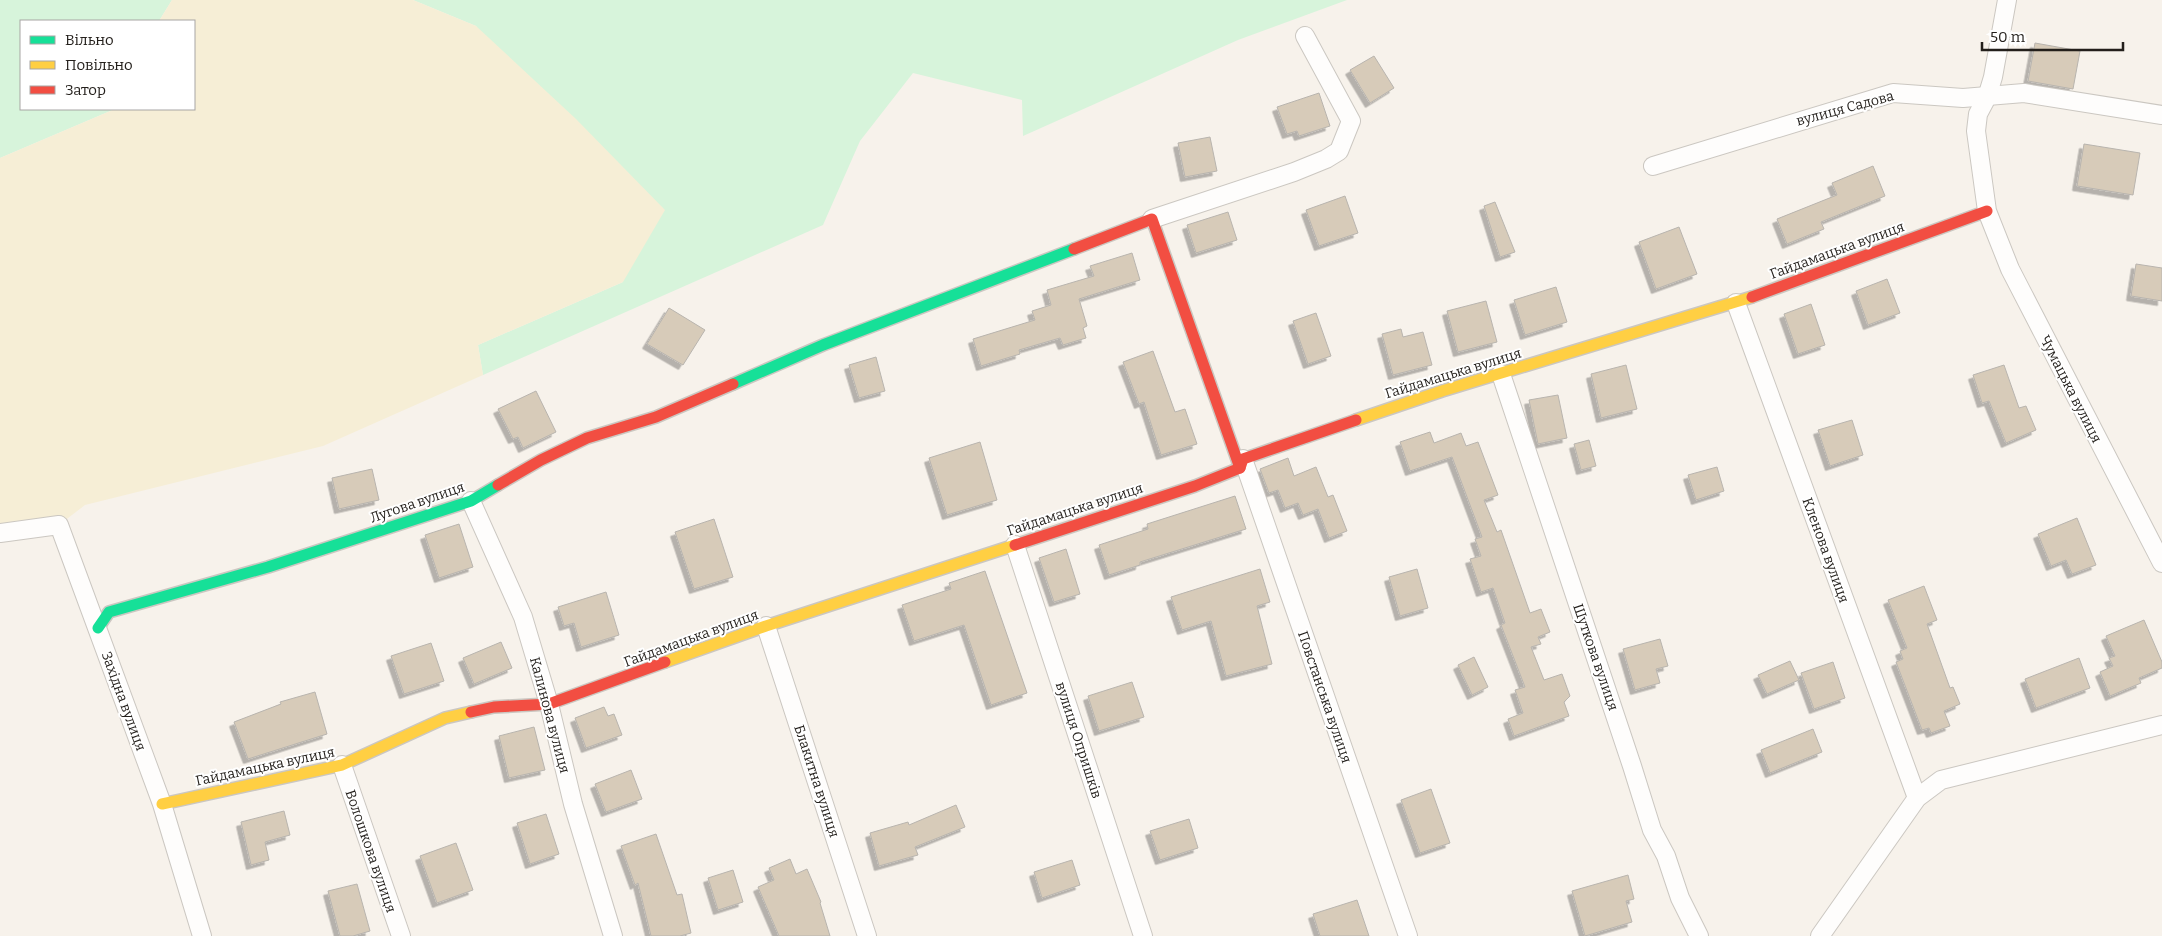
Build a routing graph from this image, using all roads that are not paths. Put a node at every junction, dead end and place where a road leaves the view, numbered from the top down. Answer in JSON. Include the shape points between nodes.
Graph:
{"nodes":[{"id":1,"x":2007,"y":0,"type":"edge"},
{"id":2,"x":1305,"y":36,"type":"dead end"},
{"id":3,"x":1987,"y":96,"type":"junction"},
{"id":4,"x":2162,"y":115,"type":"edge"},
{"id":5,"x":1652,"y":166,"type":"dead end"},
{"id":6,"x":1987,"y":211,"type":"junction"},
{"id":7,"x":1152,"y":219,"type":"junction"},
{"id":8,"x":1736,"y":303,"type":"junction"},
{"id":9,"x":1501,"y":374,"type":"junction"},
{"id":10,"x":1242,"y":464,"type":"junction"},
{"id":11,"x":471,"y":501,"type":"junction"},
{"id":12,"x":0,"y":533,"type":"edge"},
{"id":13,"x":1015,"y":545,"type":"junction"},
{"id":14,"x":2162,"y":563,"type":"edge"},
{"id":15,"x":766,"y":626,"type":"junction"},
{"id":16,"x":98,"y":628,"type":"junction"},
{"id":17,"x":549,"y":704,"type":"junction"},
{"id":18,"x":2162,"y":726,"type":"edge"},
{"id":19,"x":342,"y":766,"type":"junction"},
{"id":20,"x":1917,"y":798,"type":"junction"},
{"id":21,"x":162,"y":804,"type":"junction"},
{"id":22,"x":202,"y":936,"type":"edge"},
{"id":23,"x":401,"y":936,"type":"edge"},
{"id":24,"x":613,"y":936,"type":"edge"},
{"id":25,"x":867,"y":936,"type":"edge"},
{"id":26,"x":1143,"y":936,"type":"edge"},
{"id":27,"x":1408,"y":936,"type":"edge"},
{"id":28,"x":1699,"y":936,"type":"edge"},
{"id":29,"x":1820,"y":936,"type":"edge"}],
"edges":[{"from":1,"to":3,"type":"street","name":"Чумацька вулиця"},
{"from":2,"to":7,"type":"street","via":[[1351,121],[1339,151],[1294,172]]},
{"from":3,"to":4,"type":"street","name":"вулиця Садова","via":[[2024,92]]},
{"from":3,"to":5,"type":"street","name":"вулиця Садова","via":[[1963,98],[1893,93]]},
{"from":3,"to":6,"type":"street","name":"Чумацька вулиця","via":[[1978,114],[1976,131]]},
{"from":6,"to":8,"type":"street","name":"Гайдамацька вулиця"},
{"from":6,"to":14,"type":"street","name":"Чумацька вулиця","via":[[2010,270]]},
{"from":7,"to":10,"type":"street"},
{"from":7,"to":11,"type":"street","name":"Лугова вулиця","via":[[823,345],[656,417],[587,438],[541,460]]},
{"from":8,"to":9,"type":"street","name":"Гайдамацька вулиця"},
{"from":8,"to":20,"type":"street","name":"Кленова вулиця"},
{"from":9,"to":10,"type":"street","name":"Гайдамацька вулиця","via":[[1442,390]]},
{"from":9,"to":28,"type":"street","name":"Шуткова вулиця","via":[[1652,830]]},
{"from":10,"to":13,"type":"street","name":"Гайдамацька вулиця","via":[[1195,486]]},
{"from":10,"to":27,"type":"street","name":"Повстанська вулиця"},
{"from":11,"to":16,"type":"street","name":"Лугова вулиця","via":[[268,567],[109,612]]},
{"from":11,"to":17,"type":"street","name":"Калинова вулиця","via":[[523,617]]},
{"from":12,"to":16,"type":"street","name":"Західна вулиця","via":[[60,525]]},
{"from":13,"to":15,"type":"street","name":"Гайдамацька вулиця"},
{"from":13,"to":26,"type":"street","name":"вулиця Опришків"},
{"from":15,"to":17,"type":"street","name":"Гайдамацька вулиця"},
{"from":15,"to":25,"type":"street","name":"Блакитна вулиця"},
{"from":16,"to":21,"type":"street","name":"Західна вулиця"},
{"from":17,"to":19,"type":"street","name":"Гайдамацька вулиця","via":[[494,707],[444,718]]},
{"from":17,"to":24,"type":"street","name":"Калинова вулиця"},
{"from":18,"to":20,"type":"street","via":[[1941,780]]},
{"from":19,"to":21,"type":"street","name":"Гайдамацька вулиця"},
{"from":19,"to":23,"type":"street","name":"Волошкова вулиця"},
{"from":20,"to":29,"type":"street"},
{"from":21,"to":22,"type":"street","name":"Західна вулиця"}]}
